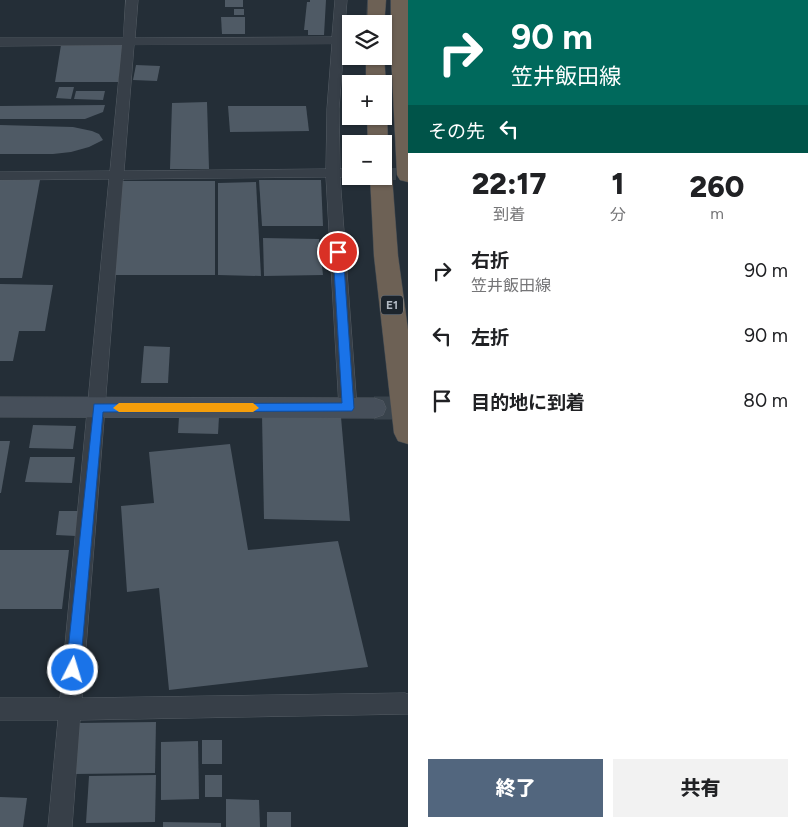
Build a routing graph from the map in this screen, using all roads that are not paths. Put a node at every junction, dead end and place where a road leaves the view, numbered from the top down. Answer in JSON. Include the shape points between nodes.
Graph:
{"nodes":[{"id":1,"x":132,"y":0,"type":"edge"},
{"id":2,"x":341,"y":0,"type":"edge"},
{"id":3,"x":377,"y":0,"type":"edge"},
{"id":4,"x":400,"y":0,"type":"edge"},
{"id":5,"x":376,"y":15,"type":"edge"},
{"id":6,"x":337,"y":40,"type":"junction"},
{"id":7,"x":342,"y":40,"type":"edge"},
{"id":8,"x":128,"y":41,"type":"junction"},
{"id":9,"x":0,"y":42,"type":"edge"},
{"id":10,"x":333,"y":174,"type":"junction"},
{"id":11,"x":342,"y":174,"type":"edge"},
{"id":12,"x":116,"y":175,"type":"junction"},
{"id":13,"x":408,"y":175,"type":"edge"},
{"id":14,"x":0,"y":176,"type":"edge"},
{"id":15,"x":381,"y":185,"type":"edge"},
{"id":16,"x":0,"y":407,"type":"edge"},
{"id":17,"x":98,"y":408,"type":"junction"},
{"id":18,"x":348,"y":408,"type":"junction"},
{"id":19,"x":374,"y":408,"type":"tunnel mouth"},
{"id":20,"x":408,"y":433,"type":"edge"},
{"id":21,"x":405,"y":704,"type":"dead end"},
{"id":22,"x":70,"y":708,"type":"junction"},
{"id":23,"x":0,"y":709,"type":"edge"},
{"id":24,"x":60,"y":827,"type":"edge"}],
"edges":[{"from":1,"to":8,"type":"street"},
{"from":2,"to":6,"type":"street"},
{"from":3,"to":5,"type":"highway"},
{"from":4,"to":13,"type":"highway"},
{"from":6,"to":7,"type":"street"},
{"from":6,"to":8,"type":"street"},
{"from":6,"to":10,"type":"street"},
{"from":8,"to":9,"type":"street"},
{"from":8,"to":12,"type":"street"},
{"from":10,"to":11,"type":"street"},
{"from":10,"to":12,"type":"street"},
{"from":10,"to":18,"type":"street"},
{"from":12,"to":14,"type":"street"},
{"from":12,"to":17,"type":"street"},
{"from":15,"to":20,"type":"highway","number":"E1"},
{"from":16,"to":17,"type":"main road"},
{"from":17,"to":18,"type":"main road"},
{"from":17,"to":22,"type":"street"},
{"from":18,"to":19,"type":"main road"},
{"from":21,"to":22,"type":"street"},
{"from":22,"to":23,"type":"street"},
{"from":22,"to":24,"type":"street"}]}
